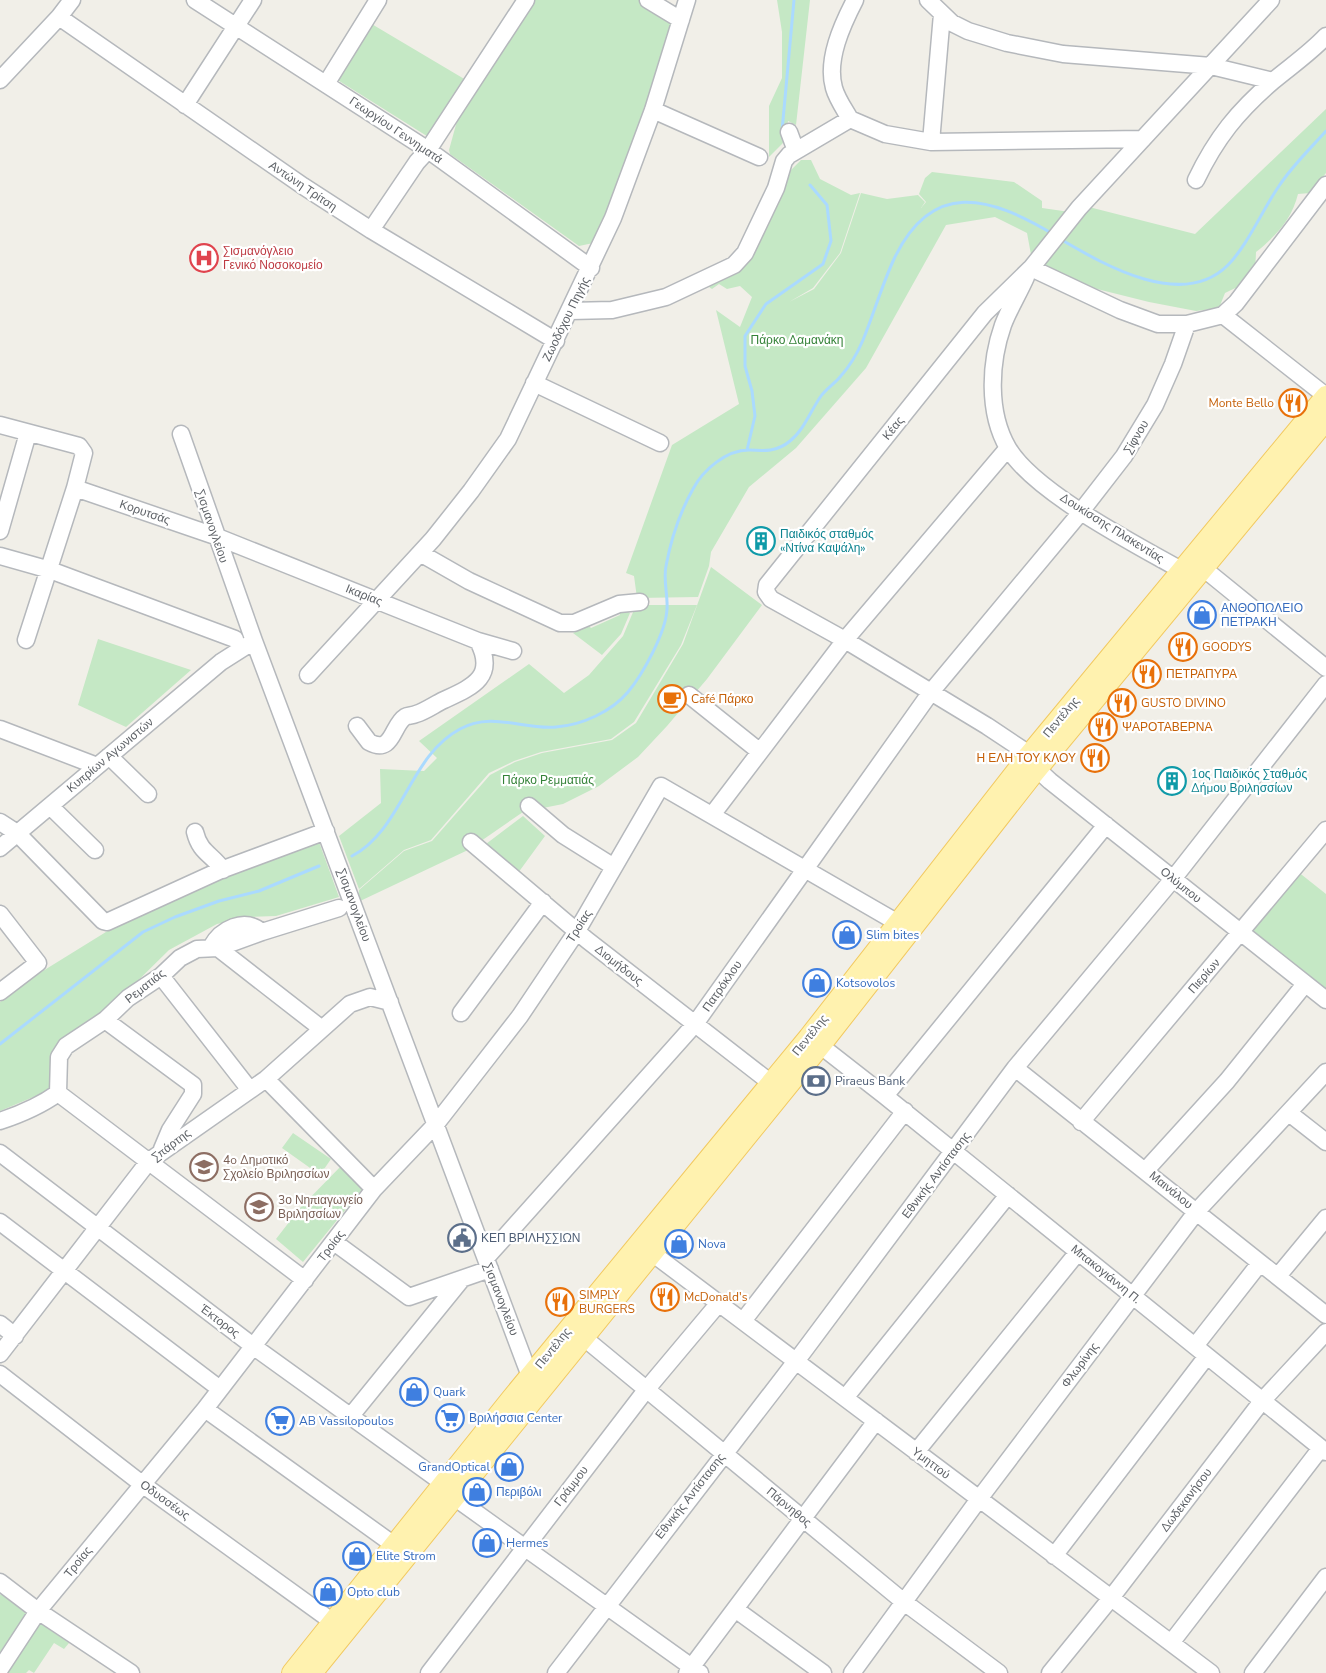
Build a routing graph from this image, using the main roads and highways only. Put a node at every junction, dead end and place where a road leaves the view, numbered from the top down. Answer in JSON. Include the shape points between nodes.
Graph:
{"nodes":[{"id":1,"x":1326,"y":396,"type":"edge"},
{"id":2,"x":1326,"y":420,"type":"edge"},
{"id":3,"x":1033,"y":762,"type":"junction"},
{"id":4,"x":817,"y":1042,"type":"junction"},
{"id":5,"x":536,"y":1381,"type":"junction"},
{"id":6,"x":448,"y":1490,"type":"junction"},
{"id":7,"x":292,"y":1673,"type":"edge"},
{"id":8,"x":312,"y":1673,"type":"edge"}],
"edges":[{"from":1,"to":3,"type":"main road","name":"Πεντέλης","via":[[1181,570]]},
{"from":2,"to":3,"type":"main road","name":"Πεντέλης","via":[[1203,568]]},
{"from":3,"to":4,"type":"main road","name":"Πεντέλης"},
{"from":3,"to":4,"type":"main road","name":"Πεντέλης","via":[[898,923]]},
{"from":4,"to":5,"type":"main road","name":"Πεντέλης","via":[[583,1337]]},
{"from":4,"to":5,"type":"main road","name":"Πεντέλης","via":[[771,1083]]},
{"from":5,"to":6,"type":"main road","name":"Πεντέλης"},
{"from":6,"to":7,"type":"main road","name":"Πεντέλης","via":[[394,1545]]},
{"from":6,"to":8,"type":"main road","name":"Πεντέλης"}]}
